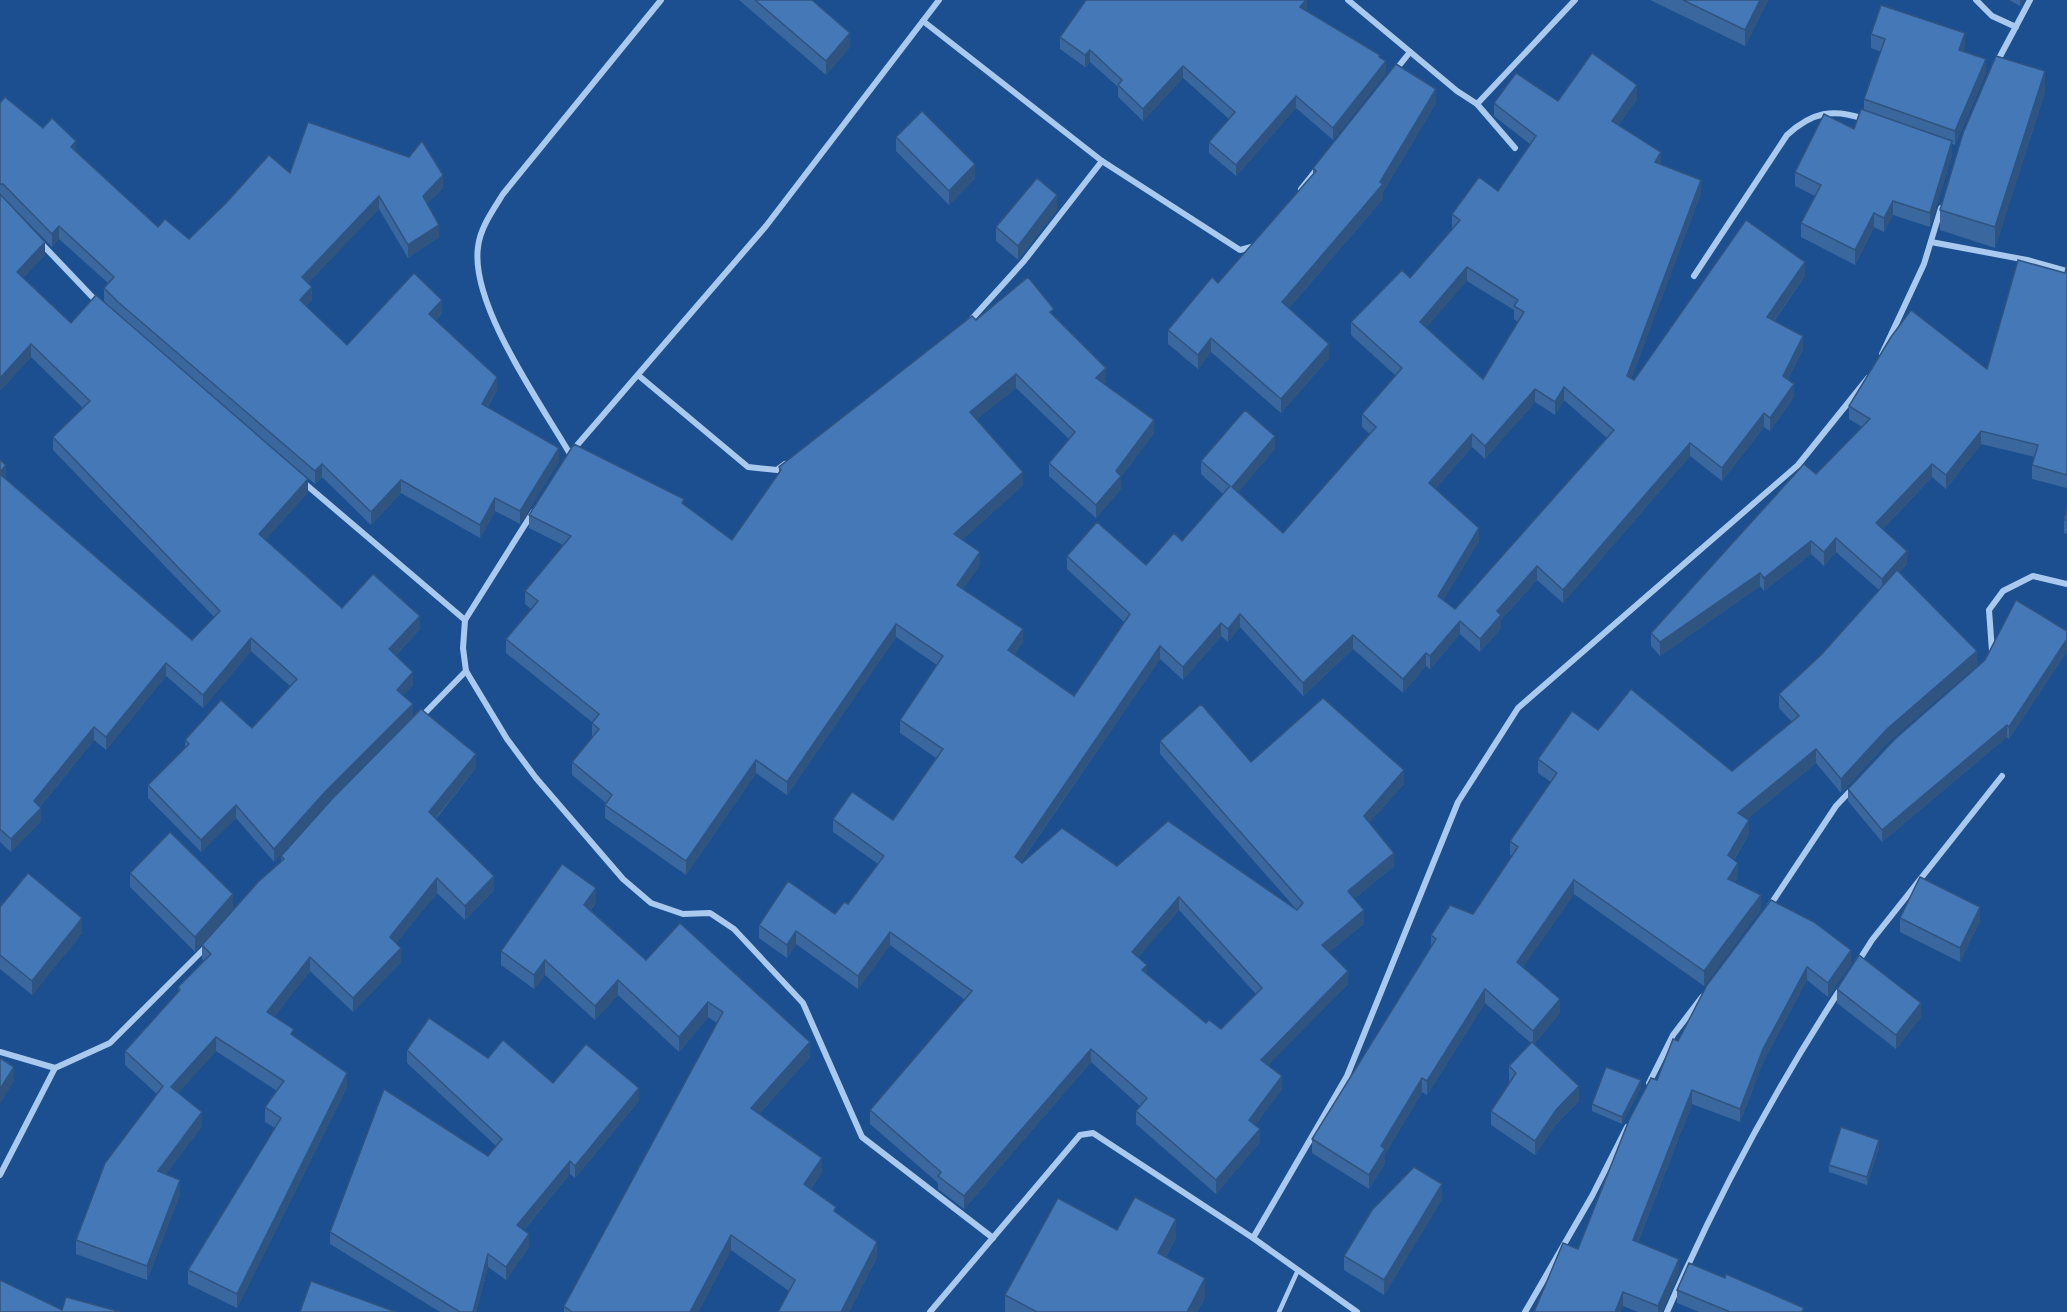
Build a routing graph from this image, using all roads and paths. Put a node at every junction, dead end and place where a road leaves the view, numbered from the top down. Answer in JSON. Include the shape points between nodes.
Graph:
{"nodes":[{"id":1,"x":661,"y":0,"type":"edge"},
{"id":2,"x":939,"y":0,"type":"edge"},
{"id":3,"x":1348,"y":0,"type":"edge"},
{"id":4,"x":1575,"y":0,"type":"edge"},
{"id":5,"x":1976,"y":0,"type":"edge"},
{"id":6,"x":2030,"y":0,"type":"edge"},
{"id":7,"x":923,"y":21,"type":"junction"},
{"id":8,"x":2016,"y":27,"type":"junction"},
{"id":9,"x":1410,"y":52,"type":"junction"},
{"id":10,"x":1993,"y":71,"type":"edge"},
{"id":11,"x":1388,"y":80,"type":"edge"},
{"id":12,"x":1477,"y":104,"type":"junction"},
{"id":13,"x":1874,"y":122,"type":"edge"},
{"id":14,"x":1515,"y":148,"type":"dead end"},
{"id":15,"x":1102,"y":162,"type":"junction"},
{"id":16,"x":1320,"y":164,"type":"edge"},
{"id":17,"x":1298,"y":192,"type":"edge"},
{"id":18,"x":1945,"y":197,"type":"edge"},
{"id":19,"x":33,"y":235,"type":"edge"},
{"id":20,"x":1261,"y":239,"type":"edge"},
{"id":21,"x":1931,"y":242,"type":"junction"},
{"id":22,"x":2067,"y":271,"type":"edge"},
{"id":23,"x":1694,"y":276,"type":"dead end"},
{"id":24,"x":106,"y":311,"type":"edge"},
{"id":25,"x":962,"y":328,"type":"edge"},
{"id":26,"x":1880,"y":358,"type":"edge"},
{"id":27,"x":1875,"y":369,"type":"edge"},
{"id":28,"x":638,"y":375,"type":"junction"},
{"id":29,"x":570,"y":453,"type":"junction"},
{"id":30,"x":795,"y":458,"type":"edge"},
{"id":31,"x":564,"y":463,"type":"edge"},
{"id":32,"x":294,"y":474,"type":"edge"},
{"id":33,"x":539,"y":502,"type":"edge"},
{"id":34,"x":2067,"y":584,"type":"edge"},
{"id":35,"x":465,"y":620,"type":"junction"},
{"id":36,"x":1987,"y":660,"type":"edge"},
{"id":37,"x":466,"y":671,"type":"junction"},
{"id":38,"x":417,"y":720,"type":"edge"},
{"id":39,"x":2002,"y":777,"type":"dead end"},
{"id":40,"x":1860,"y":781,"type":"edge"},
{"id":41,"x":1765,"y":913,"type":"edge"},
{"id":42,"x":212,"y":940,"type":"edge"},
{"id":43,"x":1853,"y":970,"type":"edge"},
{"id":44,"x":1847,"y":980,"type":"edge"},
{"id":45,"x":1708,"y":988,"type":"edge"},
{"id":46,"x":0,"y":1052,"type":"edge"},
{"id":47,"x":55,"y":1068,"type":"junction"},
{"id":48,"x":1643,"y":1095,"type":"edge"},
{"id":49,"x":1633,"y":1115,"type":"edge"},
{"id":50,"x":0,"y":1175,"type":"edge"},
{"id":51,"x":993,"y":1238,"type":"junction"},
{"id":52,"x":1253,"y":1238,"type":"junction"},
{"id":53,"x":1298,"y":1270,"type":"junction"},
{"id":54,"x":930,"y":1312,"type":"edge"},
{"id":55,"x":1279,"y":1312,"type":"edge"},
{"id":56,"x":1357,"y":1312,"type":"edge"},
{"id":57,"x":1526,"y":1312,"type":"edge"},
{"id":58,"x":1667,"y":1312,"type":"edge"}],
"edges":[{"from":1,"to":29,"type":"street","via":[[503,194],[478,247],[477,266],[485,298],[507,345]]},
{"from":2,"to":7,"type":"street"},
{"from":3,"to":9,"type":"street"},
{"from":4,"to":12,"type":"street"},
{"from":5,"to":8,"type":"street","via":[[1992,16]]},
{"from":6,"to":8,"type":"street"},
{"from":7,"to":15,"type":"street"},
{"from":7,"to":28,"type":"street","via":[[766,226]]},
{"from":8,"to":10,"type":"street"},
{"from":9,"to":11,"type":"street"},
{"from":9,"to":12,"type":"street"},
{"from":12,"to":14,"type":"street"},
{"from":13,"to":23,"type":"street","via":[[1842,111],[1798,125],[1787,135]]},
{"from":15,"to":20,"type":"street","via":[[1240,250],[1253,248]]},
{"from":15,"to":25,"type":"street","via":[[1024,261]]},
{"from":16,"to":17,"type":"street"},
{"from":18,"to":21,"type":"street"},
{"from":19,"to":24,"type":"street"},
{"from":21,"to":22,"type":"street"},
{"from":21,"to":26,"type":"street"},
{"from":27,"to":52,"type":"street","via":[[1798,465],[1518,708],[1458,802],[1347,1076]]},
{"from":28,"to":29,"type":"street"},
{"from":28,"to":30,"type":"street","via":[[748,467],[777,470]]},
{"from":29,"to":31,"type":"street"},
{"from":32,"to":35,"type":"street"},
{"from":33,"to":35,"type":"street"},
{"from":34,"to":36,"type":"street","via":[[2033,576],[2003,591],[1989,610],[1993,641]]},
{"from":35,"to":37,"type":"street"},
{"from":37,"to":38,"type":"street"},
{"from":37,"to":51,"type":"street","via":[[536,778],[623,879],[651,903],[683,914],[710,912],[734,929],[803,1003],[862,1137]]},
{"from":39,"to":43,"type":"street","via":[[1872,940]]},
{"from":40,"to":41,"type":"street","via":[[1836,806]]},
{"from":42,"to":47,"type":"street","via":[[110,1043]]},
{"from":44,"to":58,"type":"street","via":[[1789,1068]]},
{"from":45,"to":48,"type":"street","via":[[1673,1035]]},
{"from":46,"to":47,"type":"street"},
{"from":47,"to":50,"type":"street"},
{"from":49,"to":57,"type":"street"},
{"from":51,"to":52,"type":"street","via":[[1080,1135],[1093,1133]]},
{"from":51,"to":54,"type":"street"},
{"from":52,"to":53,"type":"street"},
{"from":53,"to":55,"type":"lane"},
{"from":53,"to":56,"type":"street"}]}
